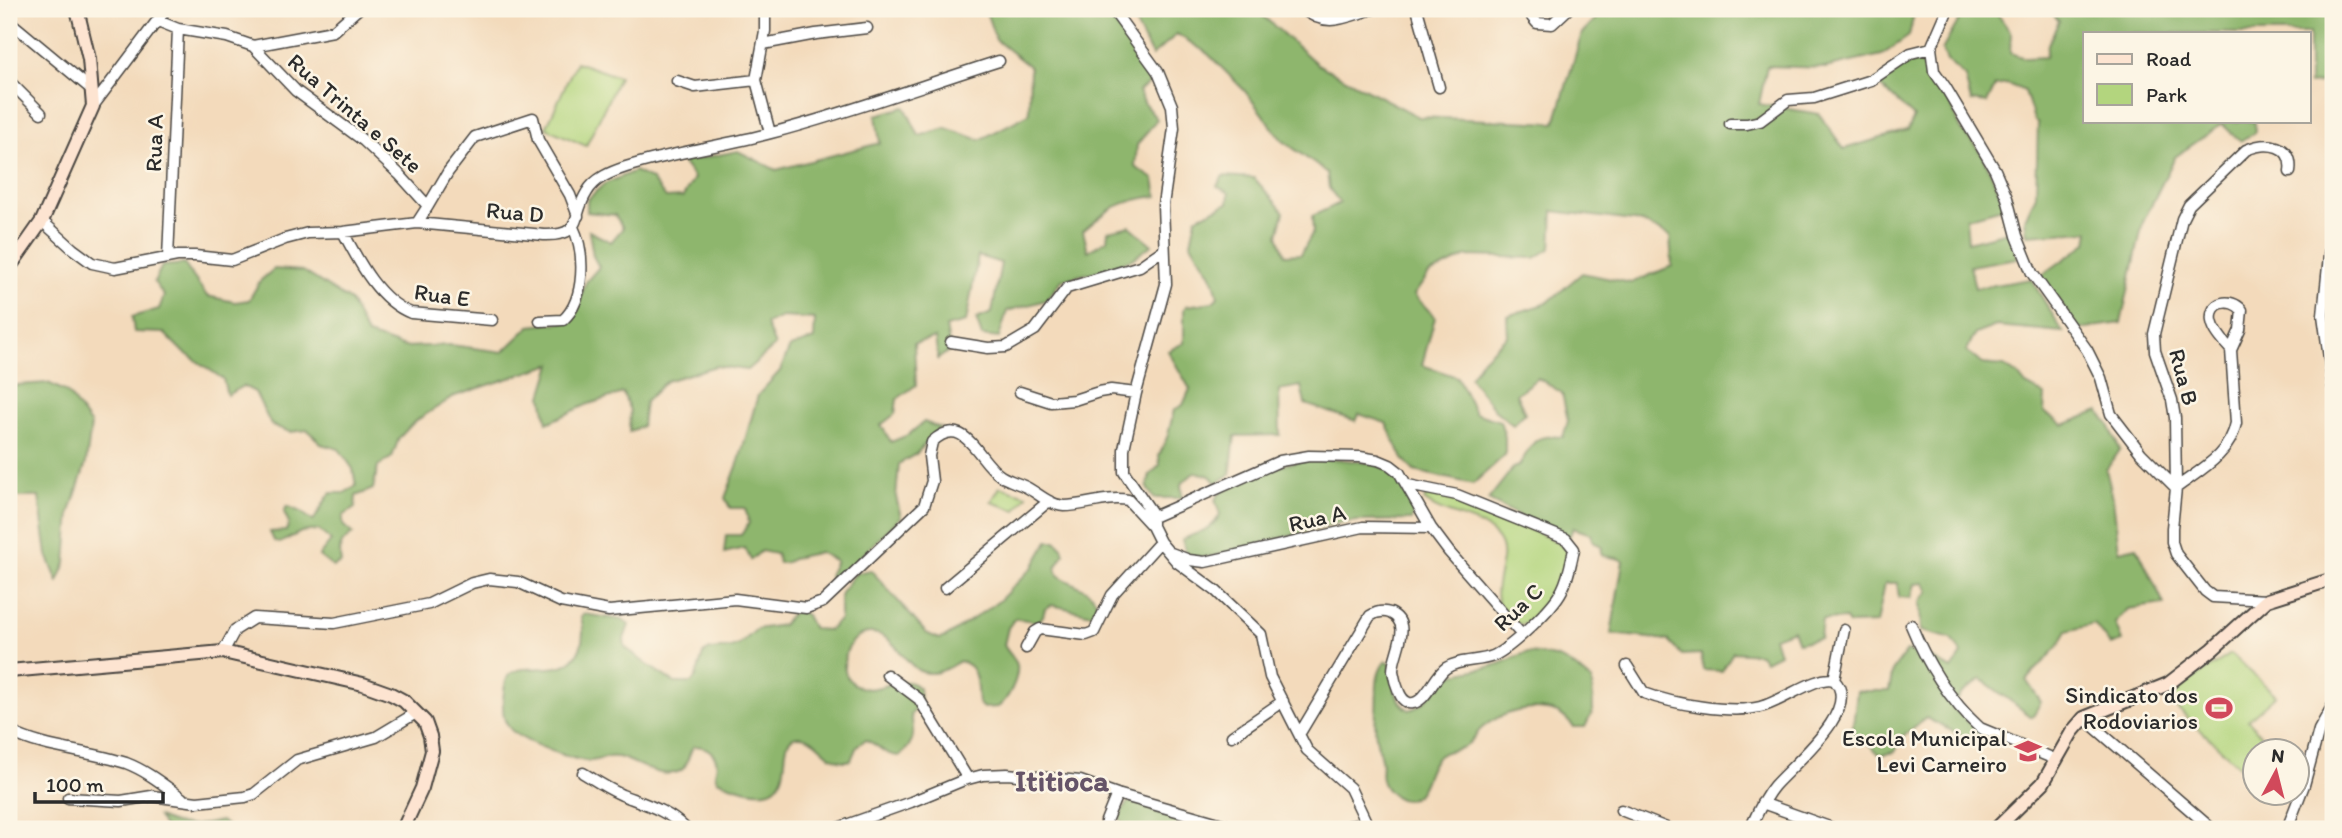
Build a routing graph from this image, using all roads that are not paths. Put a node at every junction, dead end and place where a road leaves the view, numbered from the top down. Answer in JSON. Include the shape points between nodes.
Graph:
{"nodes":[{"id":1,"x":78,"y":9,"type":"edge"},
{"id":2,"x":166,"y":9,"type":"edge"},
{"id":3,"x":358,"y":9,"type":"edge"},
{"id":4,"x":765,"y":9,"type":"edge"},
{"id":5,"x":1303,"y":9,"type":"edge"},
{"id":6,"x":1373,"y":9,"type":"edge"},
{"id":7,"x":1417,"y":9,"type":"edge"},
{"id":8,"x":1530,"y":9,"type":"edge"},
{"id":9,"x":1568,"y":9,"type":"edge"},
{"id":10,"x":1948,"y":9,"type":"edge"},
{"id":11,"x":1113,"y":10,"type":"edge"},
{"id":12,"x":158,"y":20,"type":"junction"},
{"id":13,"x":9,"y":21,"type":"edge"},
{"id":14,"x":867,"y":27,"type":"dead end"},
{"id":15,"x":178,"y":29,"type":"junction"},
{"id":16,"x":763,"y":44,"type":"junction"},
{"id":17,"x":253,"y":46,"type":"junction"},
{"id":18,"x":1931,"y":48,"type":"junction"},
{"id":19,"x":999,"y":61,"type":"dead end"},
{"id":20,"x":756,"y":80,"type":"junction"},
{"id":21,"x":677,"y":81,"type":"dead end"},
{"id":22,"x":9,"y":82,"type":"edge"},
{"id":23,"x":1439,"y":88,"type":"dead end"},
{"id":24,"x":92,"y":89,"type":"junction"},
{"id":25,"x":93,"y":106,"type":"junction"},
{"id":26,"x":41,"y":113,"type":"dead end"},
{"id":27,"x":1730,"y":124,"type":"dead end"},
{"id":28,"x":770,"y":134,"type":"junction"},
{"id":29,"x":2290,"y":172,"type":"dead end"},
{"id":30,"x":429,"y":206,"type":"junction"},
{"id":31,"x":578,"y":216,"type":"junction"},
{"id":32,"x":2333,"y":217,"type":"edge"},
{"id":33,"x":42,"y":221,"type":"junction"},
{"id":34,"x":417,"y":223,"type":"junction"},
{"id":35,"x":573,"y":227,"type":"junction"},
{"id":36,"x":343,"y":232,"type":"junction"},
{"id":37,"x":1163,"y":250,"type":"junction"},
{"id":38,"x":168,"y":258,"type":"junction"},
{"id":39,"x":9,"y":268,"type":"edge"},
{"id":40,"x":492,"y":320,"type":"dead end"},
{"id":41,"x":540,"y":321,"type":"dead end"},
{"id":42,"x":951,"y":342,"type":"dead end"},
{"id":43,"x":2231,"y":350,"type":"junction"},
{"id":44,"x":2333,"y":387,"type":"edge"},
{"id":45,"x":1020,"y":392,"type":"dead end"},
{"id":46,"x":1136,"y":393,"type":"junction"},
{"id":47,"x":1408,"y":485,"type":"junction"},
{"id":48,"x":2176,"y":488,"type":"junction"},
{"id":49,"x":1049,"y":501,"type":"junction"},
{"id":50,"x":1153,"y":521,"type":"junction"},
{"id":51,"x":1430,"y":528,"type":"junction"},
{"id":52,"x":1160,"y":542,"type":"junction"},
{"id":53,"x":1168,"y":552,"type":"junction"},
{"id":54,"x":2333,"y":579,"type":"edge"},
{"id":55,"x":944,"y":588,"type":"dead end"},
{"id":56,"x":2267,"y":600,"type":"junction"},
{"id":57,"x":1911,"y":625,"type":"dead end"},
{"id":58,"x":1844,"y":630,"type":"dead end"},
{"id":59,"x":1521,"y":634,"type":"junction"},
{"id":60,"x":1026,"y":648,"type":"dead end"},
{"id":61,"x":223,"y":652,"type":"junction"},
{"id":62,"x":1627,"y":666,"type":"dead end"},
{"id":63,"x":9,"y":671,"type":"edge"},
{"id":64,"x":887,"y":675,"type":"dead end"},
{"id":65,"x":1834,"y":680,"type":"junction"},
{"id":66,"x":1283,"y":701,"type":"junction"},
{"id":67,"x":2333,"y":705,"type":"edge"},
{"id":68,"x":416,"y":713,"type":"junction"},
{"id":69,"x":2084,"y":718,"type":"junction"},
{"id":70,"x":9,"y":731,"type":"edge"},
{"id":71,"x":1300,"y":733,"type":"junction"},
{"id":72,"x":1232,"y":736,"type":"dead end"},
{"id":73,"x":2057,"y":760,"type":"junction"},
{"id":74,"x":583,"y":773,"type":"dead end"},
{"id":75,"x":968,"y":779,"type":"junction"},
{"id":76,"x":1117,"y":794,"type":"junction"},
{"id":77,"x":68,"y":798,"type":"dead end"},
{"id":78,"x":185,"y":801,"type":"junction"},
{"id":79,"x":1762,"y":803,"type":"junction"},
{"id":80,"x":1621,"y":810,"type":"dead end"},
{"id":81,"x":1367,"y":824,"type":"junction"},
{"id":82,"x":403,"y":829,"type":"edge"},
{"id":83,"x":686,"y":829,"type":"edge"},
{"id":84,"x":835,"y":829,"type":"edge"},
{"id":85,"x":1107,"y":829,"type":"edge"},
{"id":86,"x":1240,"y":829,"type":"edge"},
{"id":87,"x":1340,"y":829,"type":"edge"},
{"id":88,"x":1391,"y":829,"type":"edge"},
{"id":89,"x":1669,"y":829,"type":"edge"},
{"id":90,"x":1750,"y":829,"type":"edge"},
{"id":91,"x":1835,"y":829,"type":"edge"},
{"id":92,"x":1996,"y":829,"type":"edge"},
{"id":93,"x":2212,"y":829,"type":"edge"},
{"id":94,"x":2287,"y":829,"type":"edge"}],
"edges":[{"from":1,"to":24,"type":"main road"},
{"from":2,"to":12,"type":"street"},
{"from":3,"to":17,"type":"street","via":[[333,30]]},
{"from":4,"to":16,"type":"street"},
{"from":5,"to":6,"type":"street","via":[[1323,21]]},
{"from":7,"to":23,"type":"street"},
{"from":8,"to":9,"type":"street","via":[[1532,18],[1552,24]]},
{"from":10,"to":18,"type":"street"},
{"from":11,"to":37,"type":"street","via":[[1158,72],[1172,106],[1174,140],[1163,205]]},
{"from":12,"to":15,"type":"street","name":"Rua Trinta e Sete"},
{"from":12,"to":25,"type":"street"},
{"from":13,"to":24,"type":"street"},
{"from":14,"to":16,"type":"street"},
{"from":15,"to":17,"type":"street","name":"Rua Trinta e Sete"},
{"from":15,"to":38,"type":"street","name":"Rua A"},
{"from":16,"to":20,"type":"street"},
{"from":17,"to":30,"type":"street","name":"Rua Trinta e Sete","via":[[296,91],[364,141]]},
{"from":18,"to":27,"type":"street","via":[[1911,53],[1871,80],[1814,98],[1788,100],[1760,121]]},
{"from":18,"to":48,"type":"street","via":[[1934,71],[1995,170],[2032,273],[2087,350],[2111,414]]},
{"from":19,"to":28,"type":"street","name":"Rua D"},
{"from":20,"to":21,"type":"street","via":[[695,87]]},
{"from":20,"to":28,"type":"street"},
{"from":22,"to":26,"type":"street"},
{"from":24,"to":25,"type":"main road"},
{"from":25,"to":33,"type":"main road"},
{"from":28,"to":31,"type":"street","name":"Rua D","via":[[616,170],[592,185]]},
{"from":29,"to":48,"type":"street","name":"Rua B","via":[[2291,159],[2282,149],[2269,145],[2246,150],[2189,205],[2182,219],[2154,334],[2175,418]]},
{"from":30,"to":31,"type":"street","via":[[475,137],[533,118],[538,140]]},
{"from":30,"to":34,"type":"street"},
{"from":31,"to":35,"type":"street","name":"Rua D"},
{"from":32,"to":44,"type":"street","via":[[2323,315]]},
{"from":33,"to":38,"type":"street","name":"Rua D","via":[[101,267]]},
{"from":33,"to":39,"type":"main road"},
{"from":34,"to":35,"type":"street","name":"Rua D","via":[[544,235],[564,234]]},
{"from":34,"to":36,"type":"street","name":"Rua D"},
{"from":35,"to":41,"type":"street","via":[[582,252],[573,306],[563,320]]},
{"from":36,"to":38,"type":"street","name":"Rua D","via":[[308,233],[232,260]]},
{"from":36,"to":40,"type":"street","name":"Rua E","via":[[366,270],[401,309]]},
{"from":37,"to":42,"type":"street","via":[[1140,266],[1067,288],[1035,330],[1006,347]]},
{"from":37,"to":46,"type":"street","via":[[1166,284]]},
{"from":43,"to":43,"type":"street","via":[[2242,310],[2228,301],[2214,307],[2212,322]]},
{"from":43,"to":48,"type":"street","via":[[2236,423],[2231,442]]},
{"from":45,"to":46,"type":"street","via":[[1051,402],[1111,390]]},
{"from":46,"to":50,"type":"street","via":[[1124,472]]},
{"from":47,"to":50,"type":"street","via":[[1399,472],[1378,460],[1293,457]]},
{"from":47,"to":51,"type":"street"},
{"from":47,"to":59,"type":"street","name":"Rua C","via":[[1457,495],[1572,544],[1562,590]]},
{"from":48,"to":56,"type":"street","name":"Rua B","via":[[2172,542],[2205,592],[2222,599]]},
{"from":49,"to":50,"type":"street","via":[[1064,506],[1128,500]]},
{"from":49,"to":55,"type":"street"},
{"from":49,"to":61,"type":"street","via":[[996,473],[966,437],[948,433],[936,438],[929,450],[932,481],[924,506],[815,606],[735,599],[609,611],[561,602],[518,582],[489,579],[429,604],[334,623],[254,618],[235,630]]},
{"from":50,"to":52,"type":"street"},
{"from":51,"to":53,"type":"street","name":"Rua A","via":[[1363,527],[1198,563]]},
{"from":51,"to":59,"type":"street"},
{"from":52,"to":53,"type":"street"},
{"from":52,"to":60,"type":"street","via":[[1112,595],[1094,632],[1040,629]]},
{"from":53,"to":66,"type":"street","via":[[1261,634],[1270,677]]},
{"from":54,"to":56,"type":"main road"},
{"from":56,"to":69,"type":"main road","via":[[2168,684]]},
{"from":57,"to":73,"type":"street","via":[[1925,654],[1970,719],[1980,728]]},
{"from":58,"to":65,"type":"street"},
{"from":59,"to":71,"type":"street","name":"Rua C","via":[[1496,654],[1449,666],[1419,701],[1406,702],[1395,684],[1393,669],[1401,625],[1397,617],[1377,611]]},
{"from":61,"to":63,"type":"main road"},
{"from":61,"to":68,"type":"main road","via":[[377,688],[404,701]]},
{"from":62,"to":65,"type":"street","via":[[1644,693],[1739,710],[1783,700],[1821,678]]},
{"from":64,"to":75,"type":"street","via":[[919,699]]},
{"from":65,"to":79,"type":"street","via":[[1840,692],[1837,715]]},
{"from":66,"to":71,"type":"street"},
{"from":66,"to":72,"type":"street"},
{"from":67,"to":94,"type":"street","via":[[2319,730]]},
{"from":68,"to":78,"type":"street","via":[[376,737],[297,760],[254,794]]},
{"from":68,"to":82,"type":"main road","via":[[428,729],[432,751],[422,788]]},
{"from":69,"to":73,"type":"main road"},
{"from":69,"to":93,"type":"street"},
{"from":70,"to":78,"type":"street","via":[[67,751],[124,762]]},
{"from":71,"to":81,"type":"street","via":[[1310,755],[1355,794]]},
{"from":73,"to":92,"type":"main road","via":[[2034,794]]},
{"from":74,"to":83,"type":"street","via":[[606,788],[649,804]]},
{"from":75,"to":76,"type":"street","via":[[1007,774],[1048,777],[1080,781]]},
{"from":75,"to":84,"type":"street"},
{"from":76,"to":85,"type":"street"},
{"from":76,"to":86,"type":"street"},
{"from":77,"to":78,"type":"street","via":[[121,802],[152,796]]},
{"from":79,"to":90,"type":"street"},
{"from":79,"to":91,"type":"street"},
{"from":80,"to":89,"type":"street"},
{"from":81,"to":87,"type":"street"},
{"from":81,"to":88,"type":"street"}]}
